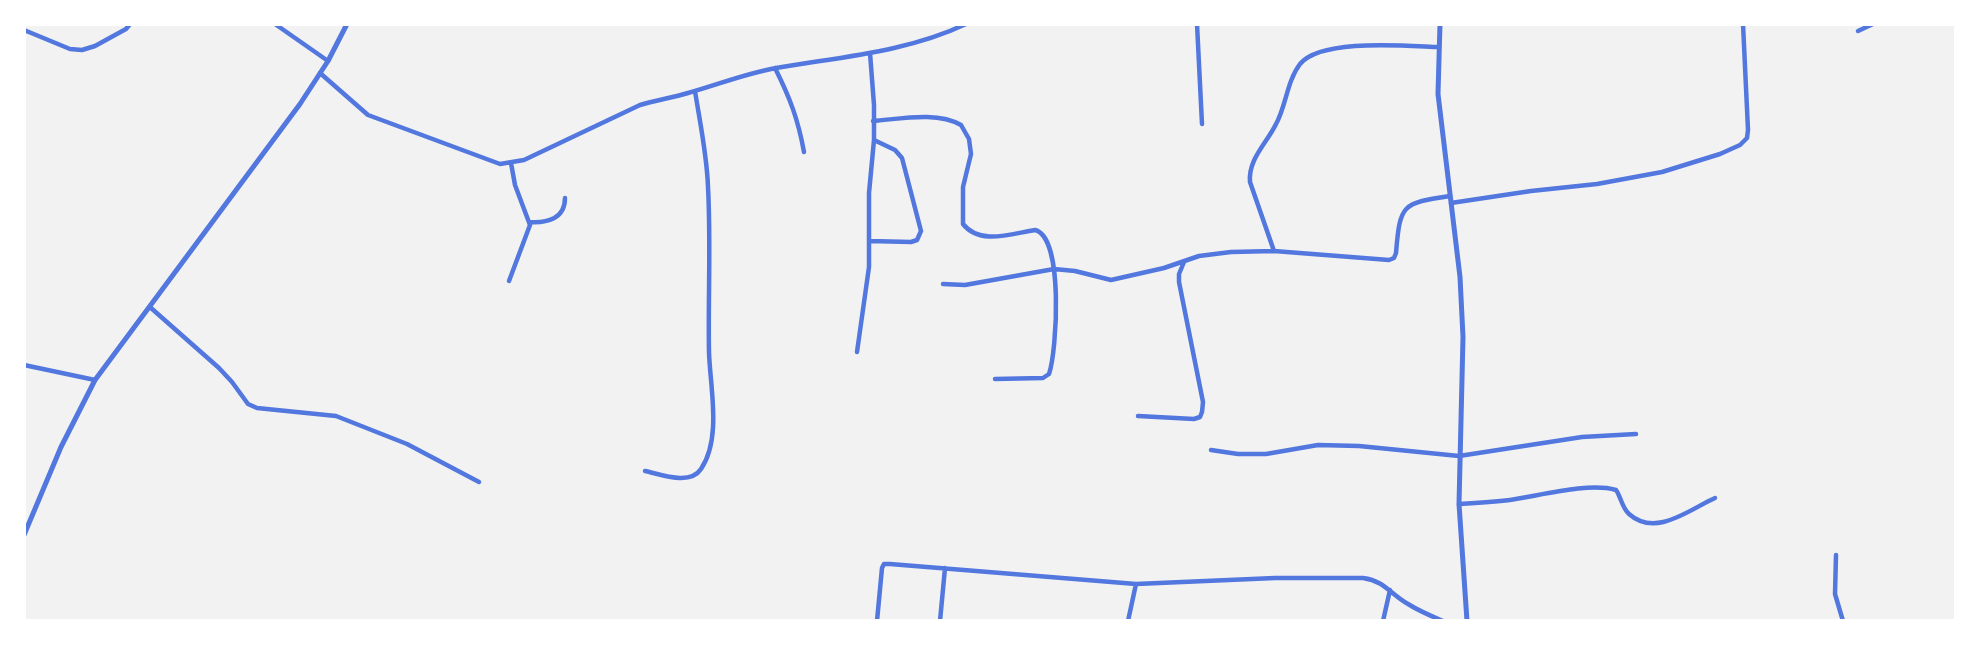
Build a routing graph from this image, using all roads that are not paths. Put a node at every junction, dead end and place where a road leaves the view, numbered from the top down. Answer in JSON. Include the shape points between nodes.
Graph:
{"nodes":[{"id":1,"x":130,"y":24,"type":"edge"},
{"id":2,"x":275,"y":24,"type":"edge"},
{"id":3,"x":347,"y":24,"type":"edge"},
{"id":4,"x":966,"y":24,"type":"edge"},
{"id":5,"x":1197,"y":24,"type":"edge"},
{"id":6,"x":1440,"y":24,"type":"edge"},
{"id":7,"x":1743,"y":24,"type":"edge"},
{"id":8,"x":1873,"y":24,"type":"edge"},
{"id":9,"x":24,"y":30,"type":"edge"},
{"id":10,"x":1858,"y":31,"type":"dead end"},
{"id":11,"x":1439,"y":47,"type":"junction"},
{"id":12,"x":870,"y":53,"type":"junction"},
{"id":13,"x":328,"y":61,"type":"junction"},
{"id":14,"x":775,"y":68,"type":"junction"},
{"id":15,"x":320,"y":73,"type":"junction"},
{"id":16,"x":695,"y":91,"type":"junction"},
{"id":17,"x":873,"y":121,"type":"junction"},
{"id":18,"x":1202,"y":124,"type":"dead end"},
{"id":19,"x":874,"y":140,"type":"junction"},
{"id":20,"x":804,"y":152,"type":"dead end"},
{"id":21,"x":511,"y":163,"type":"junction"},
{"id":22,"x":1450,"y":196,"type":"junction"},
{"id":23,"x":566,"y":198,"type":"dead end"},
{"id":24,"x":1451,"y":203,"type":"junction"},
{"id":25,"x":530,"y":222,"type":"junction"},
{"id":26,"x":869,"y":241,"type":"junction"},
{"id":27,"x":1275,"y":251,"type":"junction"},
{"id":28,"x":1184,"y":262,"type":"junction"},
{"id":29,"x":1054,"y":269,"type":"junction"},
{"id":30,"x":509,"y":280,"type":"dead end"},
{"id":31,"x":943,"y":284,"type":"dead end"},
{"id":32,"x":151,"y":308,"type":"junction"},
{"id":33,"x":857,"y":352,"type":"dead end"},
{"id":34,"x":24,"y":364,"type":"edge"},
{"id":35,"x":995,"y":379,"type":"dead end"},
{"id":36,"x":95,"y":380,"type":"junction"},
{"id":37,"x":1138,"y":416,"type":"dead end"},
{"id":38,"x":1636,"y":435,"type":"dead end"},
{"id":39,"x":1211,"y":450,"type":"dead end"},
{"id":40,"x":1459,"y":456,"type":"junction"},
{"id":41,"x":645,"y":471,"type":"dead end"},
{"id":42,"x":479,"y":482,"type":"dead end"},
{"id":43,"x":1715,"y":498,"type":"dead end"},
{"id":44,"x":1459,"y":504,"type":"junction"},
{"id":45,"x":24,"y":535,"type":"edge"},
{"id":46,"x":1836,"y":555,"type":"dead end"},
{"id":47,"x":945,"y":568,"type":"junction"},
{"id":48,"x":1136,"y":584,"type":"junction"},
{"id":49,"x":1390,"y":590,"type":"junction"},
{"id":50,"x":877,"y":621,"type":"edge"},
{"id":51,"x":940,"y":621,"type":"edge"},
{"id":52,"x":1128,"y":621,"type":"edge"},
{"id":53,"x":1383,"y":621,"type":"edge"},
{"id":54,"x":1443,"y":621,"type":"edge"},
{"id":55,"x":1467,"y":621,"type":"edge"},
{"id":56,"x":1843,"y":621,"type":"edge"}],
"edges":[{"from":1,"to":9,"type":"street","via":[[116,35],[82,50]]},
{"from":2,"to":13,"type":"street"},
{"from":3,"to":13,"type":"street"},
{"from":4,"to":12,"type":"street","via":[[940,36]]},
{"from":5,"to":18,"type":"street"},
{"from":6,"to":11,"type":"street"},
{"from":7,"to":24,"type":"street","via":[[1748,130],[1740,145],[1634,177]]},
{"from":8,"to":10,"type":"street"},
{"from":11,"to":22,"type":"street","via":[[1438,94]]},
{"from":11,"to":27,"type":"street","via":[[1326,49],[1313,53],[1300,64],[1280,118],[1249,174]]},
{"from":12,"to":14,"type":"street"},
{"from":12,"to":17,"type":"street"},
{"from":13,"to":15,"type":"street"},
{"from":14,"to":16,"type":"street"},
{"from":14,"to":20,"type":"street","via":[[798,121]]},
{"from":15,"to":21,"type":"street","via":[[368,115],[500,164]]},
{"from":15,"to":32,"type":"street"},
{"from":16,"to":21,"type":"street","via":[[640,105]]},
{"from":16,"to":41,"type":"street","via":[[708,186],[710,448],[701,470],[685,478]]},
{"from":17,"to":19,"type":"street"},
{"from":17,"to":29,"type":"street","via":[[929,117],[962,125],[971,154],[963,187],[963,224],[970,231],[988,236],[1040,231]]},
{"from":19,"to":26,"type":"street","via":[[868,193]]},
{"from":19,"to":26,"type":"street","via":[[902,158],[921,231],[917,240],[911,242]]},
{"from":21,"to":25,"type":"street"},
{"from":22,"to":24,"type":"street"},
{"from":22,"to":27,"type":"street","via":[[1418,202],[1404,210],[1396,253],[1389,260]]},
{"from":23,"to":25,"type":"street","via":[[562,212],[555,218]]},
{"from":24,"to":40,"type":"street","via":[[1463,337]]},
{"from":25,"to":30,"type":"street"},
{"from":26,"to":33,"type":"street"},
{"from":27,"to":28,"type":"street","via":[[1214,253]]},
{"from":28,"to":29,"type":"street","via":[[1111,280]]},
{"from":28,"to":37,"type":"street","via":[[1179,282],[1202,412],[1194,419]]},
{"from":29,"to":31,"type":"street","via":[[965,285]]},
{"from":29,"to":35,"type":"street","via":[[1057,315],[1049,374],[1043,378]]},
{"from":32,"to":36,"type":"street"},
{"from":32,"to":42,"type":"street","via":[[219,369],[248,404],[336,416],[407,444]]},
{"from":34,"to":36,"type":"street"},
{"from":36,"to":45,"type":"street"},
{"from":38,"to":40,"type":"street","via":[[1582,437]]},
{"from":39,"to":40,"type":"street","via":[[1266,454],[1318,446],[1359,446]]},
{"from":40,"to":44,"type":"street"},
{"from":43,"to":44,"type":"street","via":[[1654,524],[1629,514],[1616,490],[1607,487]]},
{"from":44,"to":55,"type":"street"},
{"from":46,"to":56,"type":"street","via":[[1835,594]]},
{"from":47,"to":48,"type":"street"},
{"from":47,"to":50,"type":"street","via":[[884,564]]},
{"from":47,"to":51,"type":"street"},
{"from":48,"to":49,"type":"street","via":[[1363,578]]},
{"from":48,"to":52,"type":"street"},
{"from":49,"to":53,"type":"street"},
{"from":49,"to":54,"type":"street","via":[[1407,604]]}]}
